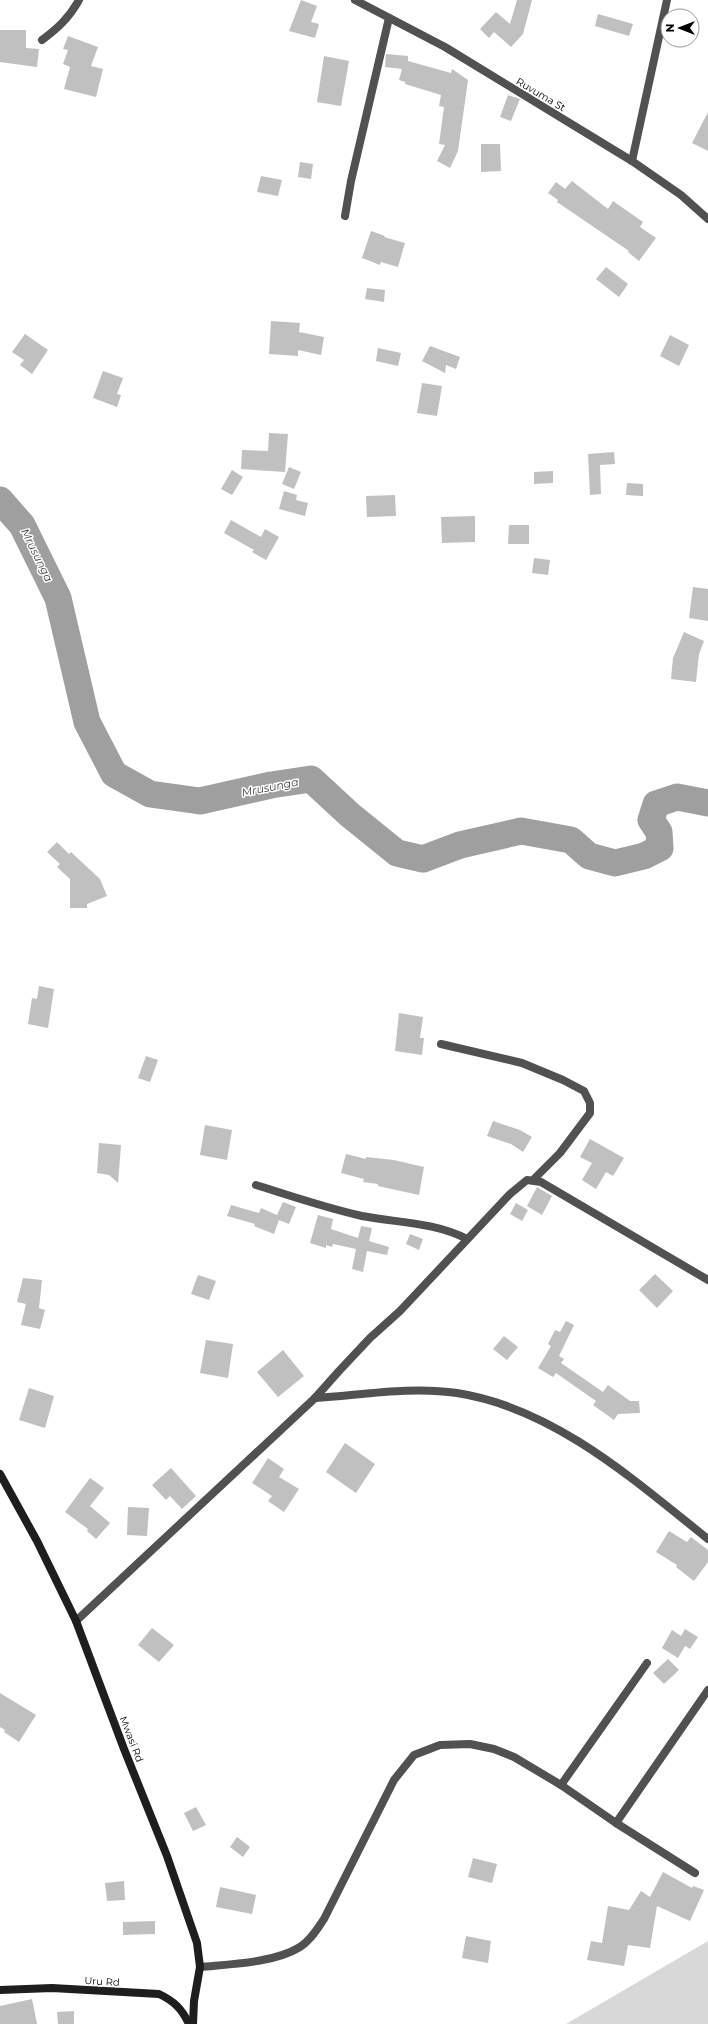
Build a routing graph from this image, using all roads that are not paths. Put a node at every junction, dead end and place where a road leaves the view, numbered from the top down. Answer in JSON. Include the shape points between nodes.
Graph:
{"nodes":[{"id":1,"x":79,"y":0,"type":"edge"},
{"id":2,"x":355,"y":0,"type":"edge"},
{"id":3,"x":667,"y":0,"type":"edge"},
{"id":4,"x":389,"y":18,"type":"junction"},
{"id":5,"x":42,"y":40,"type":"dead end"},
{"id":6,"x":632,"y":161,"type":"junction"},
{"id":7,"x":345,"y":216,"type":"dead end"},
{"id":8,"x":708,"y":219,"type":"edge"},
{"id":9,"x":441,"y":1044,"type":"dead end"},
{"id":10,"x":533,"y":1180,"type":"junction"},
{"id":11,"x":256,"y":1185,"type":"dead end"},
{"id":12,"x":467,"y":1239,"type":"junction"},
{"id":13,"x":708,"y":1280,"type":"edge"},
{"id":14,"x":315,"y":1398,"type":"junction"},
{"id":15,"x":0,"y":1474,"type":"edge"},
{"id":16,"x":708,"y":1539,"type":"edge"},
{"id":17,"x":76,"y":1620,"type":"junction"},
{"id":18,"x":647,"y":1662,"type":"dead end"},
{"id":19,"x":708,"y":1690,"type":"edge"},
{"id":20,"x":561,"y":1785,"type":"junction"},
{"id":21,"x":616,"y":1823,"type":"junction"},
{"id":22,"x":695,"y":1873,"type":"dead end"},
{"id":23,"x":200,"y":1967,"type":"junction"},
{"id":24,"x":0,"y":1990,"type":"edge"},
{"id":25,"x":190,"y":2024,"type":"edge"},
{"id":26,"x":193,"y":2024,"type":"edge"}],
"edges":[{"from":1,"to":5,"type":"street","via":[[61,26]]},
{"from":2,"to":4,"type":"street","name":"Ruvuma St"},
{"from":3,"to":6,"type":"street"},
{"from":4,"to":6,"type":"street","name":"Ruvuma St","via":[[446,47]]},
{"from":4,"to":7,"type":"street"},
{"from":6,"to":8,"type":"street","name":"Ruvuma St","via":[[681,195]]},
{"from":9,"to":10,"type":"street","via":[[522,1063],[584,1091],[590,1103],[590,1113],[560,1153]]},
{"from":10,"to":12,"type":"street","via":[[527,1180],[518,1186]]},
{"from":10,"to":13,"type":"street","via":[[541,1182]]},
{"from":11,"to":12,"type":"street","via":[[347,1213],[426,1225],[449,1230]]},
{"from":12,"to":14,"type":"street"},
{"from":14,"to":16,"type":"street","via":[[410,1391],[456,1393],[485,1399],[561,1432],[595,1452]]},
{"from":14,"to":17,"type":"street"},
{"from":15,"to":17,"type":"street","name":"Mwasi Rd"},
{"from":17,"to":23,"type":"street","name":"Mwasi Rd","via":[[124,1749],[168,1856],[197,1943]]},
{"from":18,"to":20,"type":"street"},
{"from":19,"to":21,"type":"street"},
{"from":20,"to":21,"type":"street"},
{"from":20,"to":23,"type":"street","via":[[514,1757],[494,1749],[470,1744],[440,1745],[414,1755],[394,1780],[324,1919],[310,1938],[289,1952],[250,1962]]},
{"from":21,"to":22,"type":"street"},
{"from":23,"to":26,"type":"street","name":"Mwasi Rd"},
{"from":24,"to":25,"type":"street","name":"Uru Rd","via":[[52,1988],[159,1994],[174,2001]]}]}
